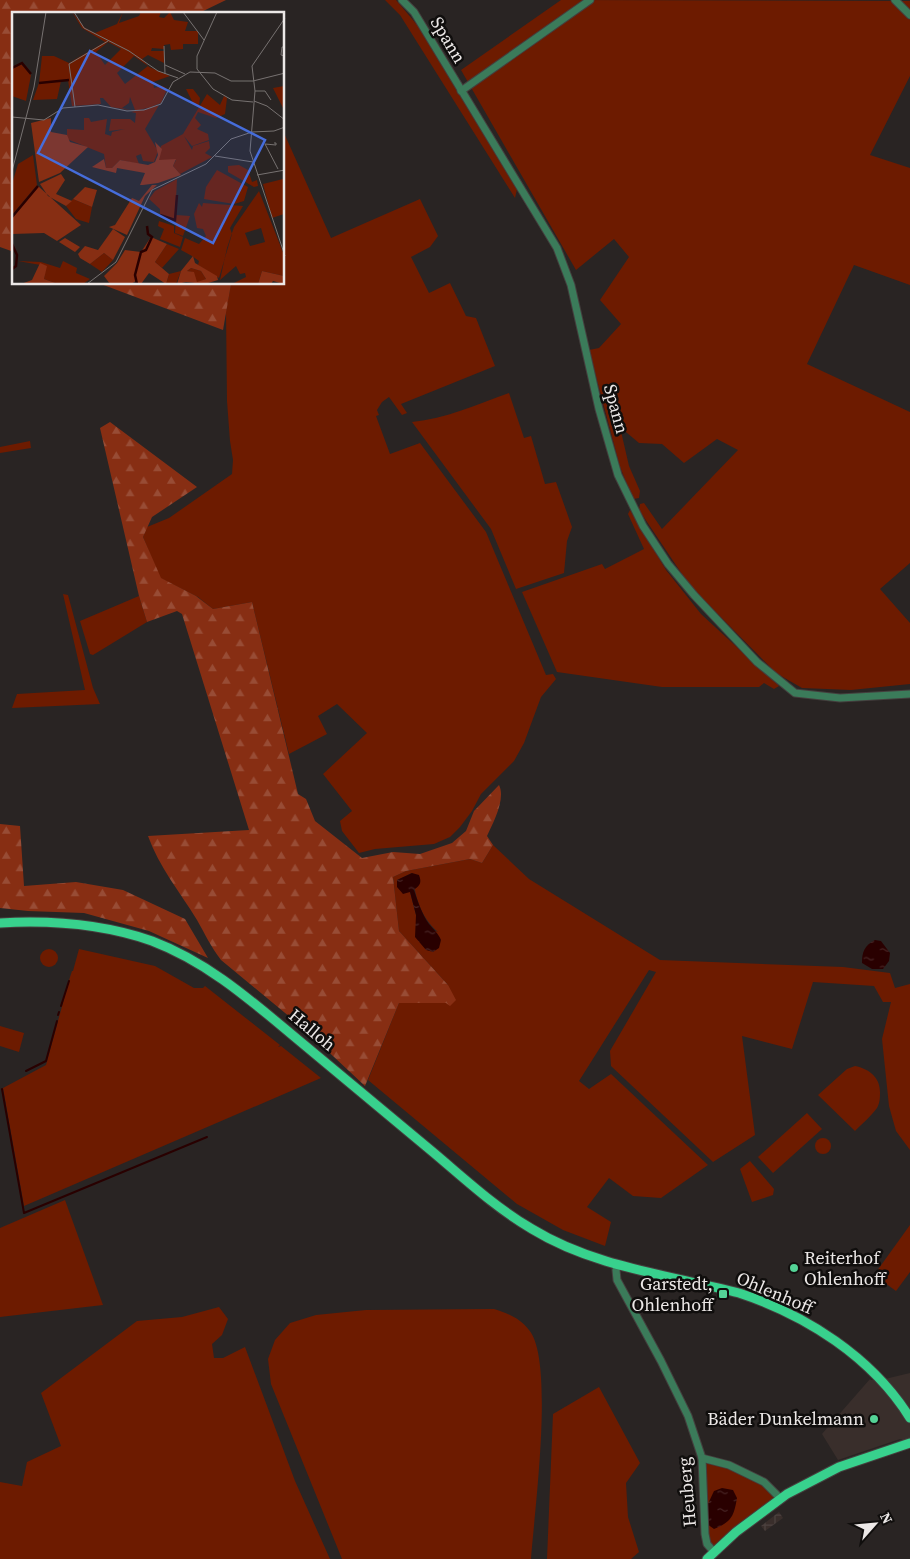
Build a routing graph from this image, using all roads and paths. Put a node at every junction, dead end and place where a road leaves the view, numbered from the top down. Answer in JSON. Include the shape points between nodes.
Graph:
{"nodes":[{"id":1,"x":402,"y":0,"type":"edge"},
{"id":2,"x":590,"y":0,"type":"edge"},
{"id":3,"x":895,"y":0,"type":"edge"},
{"id":4,"x":910,"y":15,"type":"edge"},
{"id":5,"x":460,"y":91,"type":"junction"},
{"id":6,"x":910,"y":694,"type":"edge"},
{"id":7,"x":0,"y":923,"type":"edge"},
{"id":8,"x":567,"y":1248,"type":"joint"},
{"id":9,"x":618,"y":1265,"type":"junction"},
{"id":10,"x":910,"y":1418,"type":"edge"},
{"id":11,"x":910,"y":1443,"type":"edge"},
{"id":12,"x":702,"y":1458,"type":"junction"},
{"id":13,"x":780,"y":1498,"type":"junction"},
{"id":14,"x":710,"y":1556,"type":"edge"}],
"edges":[{"from":1,"to":5,"type":"street","name":"Spann","via":[[414,12]]},
{"from":2,"to":5,"type":"street"},
{"from":3,"to":4,"type":"street"},
{"from":5,"to":6,"type":"street","name":"Spann","via":[[557,248],[571,285],[599,408],[618,474],[643,526],[668,564],[757,662],[795,693],[840,698]]},
{"from":7,"to":8,"type":"main road","name":"Halloh","via":[[70,923],[98,927],[151,941],[210,970],[247,997],[500,1208]]},
{"from":8,"to":9,"type":"main road","name":"Ohlenhoff"},
{"from":9,"to":10,"type":"main road","name":"Ohlenhoff","via":[[739,1293],[797,1318],[823,1332],[856,1357]]},
{"from":9,"to":12,"type":"street","name":"Heuberg","via":[[617,1280],[688,1416]]},
{"from":11,"to":13,"type":"main road","via":[[839,1468]]},
{"from":12,"to":13,"type":"street","via":[[729,1465],[764,1482]]},
{"from":12,"to":14,"type":"street","name":"Heuberg","via":[[705,1534]]},
{"from":13,"to":14,"type":"main road"}]}
